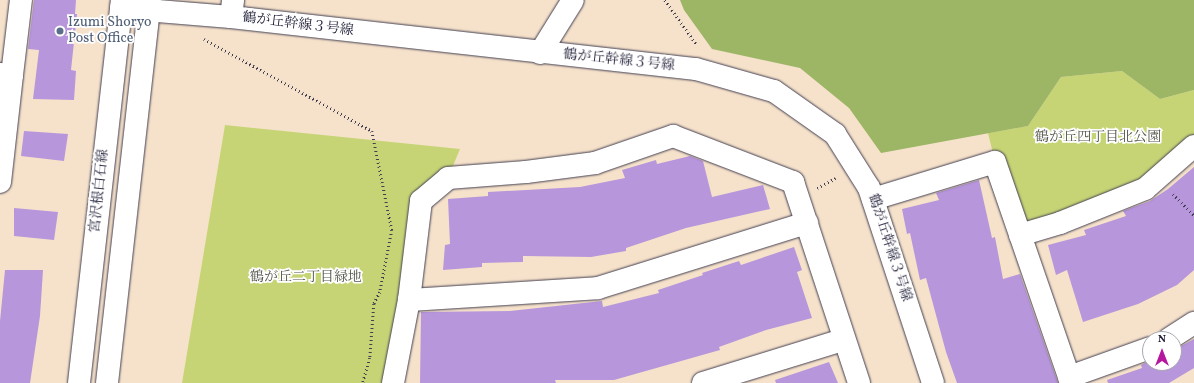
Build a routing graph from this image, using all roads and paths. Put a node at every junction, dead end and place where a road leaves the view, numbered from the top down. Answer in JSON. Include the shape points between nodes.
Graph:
{"nodes":[{"id":1,"x":21,"y":0,"type":"edge"},
{"id":2,"x":573,"y":0,"type":"edge"},
{"id":3,"x":665,"y":0,"type":"edge"},
{"id":4,"x":121,"y":4,"type":"edge"},
{"id":5,"x":149,"y":5,"type":"edge"},
{"id":6,"x":232,"y":9,"type":"edge"},
{"id":7,"x":198,"y":36,"type":"dead end"},
{"id":8,"x":700,"y":51,"type":"dead end"},
{"id":9,"x":540,"y":53,"type":"junction"},
{"id":10,"x":6,"y":74,"type":"edge"},
{"id":11,"x":1194,"y":146,"type":"edge"},
{"id":12,"x":856,"y":167,"type":"junction"},
{"id":13,"x":1157,"y":178,"type":"junction"},
{"id":14,"x":0,"y":182,"type":"edge"},
{"id":15,"x":798,"y":198,"type":"junction"},
{"id":16,"x":873,"y":198,"type":"junction"},
{"id":17,"x":1194,"y":215,"type":"edge"},
{"id":18,"x":807,"y":223,"type":"junction"},
{"id":19,"x":1020,"y":235,"type":"junction"},
{"id":20,"x":409,"y":300,"type":"junction"},
{"id":21,"x":1194,"y":323,"type":"edge"},
{"id":22,"x":1182,"y":331,"type":"edge"},
{"id":23,"x":843,"y":340,"type":"junction"},
{"id":24,"x":1142,"y":351,"type":"edge"},
{"id":25,"x":1070,"y":380,"type":"edge"},
{"id":26,"x":78,"y":383,"type":"edge"},
{"id":27,"x":107,"y":383,"type":"edge"},
{"id":28,"x":363,"y":383,"type":"edge"},
{"id":29,"x":393,"y":383,"type":"edge"},
{"id":30,"x":703,"y":383,"type":"edge"},
{"id":31,"x":859,"y":383,"type":"edge"},
{"id":32,"x":933,"y":383,"type":"edge"}],
"edges":[{"from":1,"to":10,"type":"street"},
{"from":2,"to":9,"type":"street"},
{"from":3,"to":8,"type":"path"},
{"from":4,"to":5,"type":"street","name":"鶴が丘幹線３号線"},
{"from":4,"to":26,"type":"street","name":"宮沢根白石線"},
{"from":5,"to":6,"type":"street","name":"鶴が丘幹線３号線"},
{"from":5,"to":27,"type":"street"},
{"from":6,"to":9,"type":"street","name":"鶴が丘幹線３号線"},
{"from":7,"to":28,"type":"path","via":[[372,130],[392,230],[380,292],[374,304],[370,358]]},
{"from":9,"to":12,"type":"street","name":"鶴が丘幹線３号線","via":[[696,69],[774,91],[835,134]]},
{"from":10,"to":14,"type":"street"},
{"from":11,"to":13,"type":"street"},
{"from":12,"to":15,"type":"path"},
{"from":12,"to":16,"type":"street","name":"鶴が丘幹線３号線"},
{"from":13,"to":17,"type":"path"},
{"from":13,"to":19,"type":"street","via":[[1145,188],[1060,223]]},
{"from":15,"to":18,"type":"street"},
{"from":15,"to":20,"type":"street","via":[[793,182],[673,136],[595,163],[448,178],[421,201]]},
{"from":16,"to":19,"type":"street","via":[[995,162]]},
{"from":16,"to":32,"type":"street","name":"鶴が丘幹線３号線"},
{"from":18,"to":20,"type":"street","via":[[598,288]]},
{"from":18,"to":23,"type":"street"},
{"from":19,"to":25,"type":"street"},
{"from":20,"to":29,"type":"street"},
{"from":21,"to":22,"type":"street"},
{"from":23,"to":30,"type":"street"},
{"from":23,"to":31,"type":"street"},
{"from":24,"to":25,"type":"street"}]}
